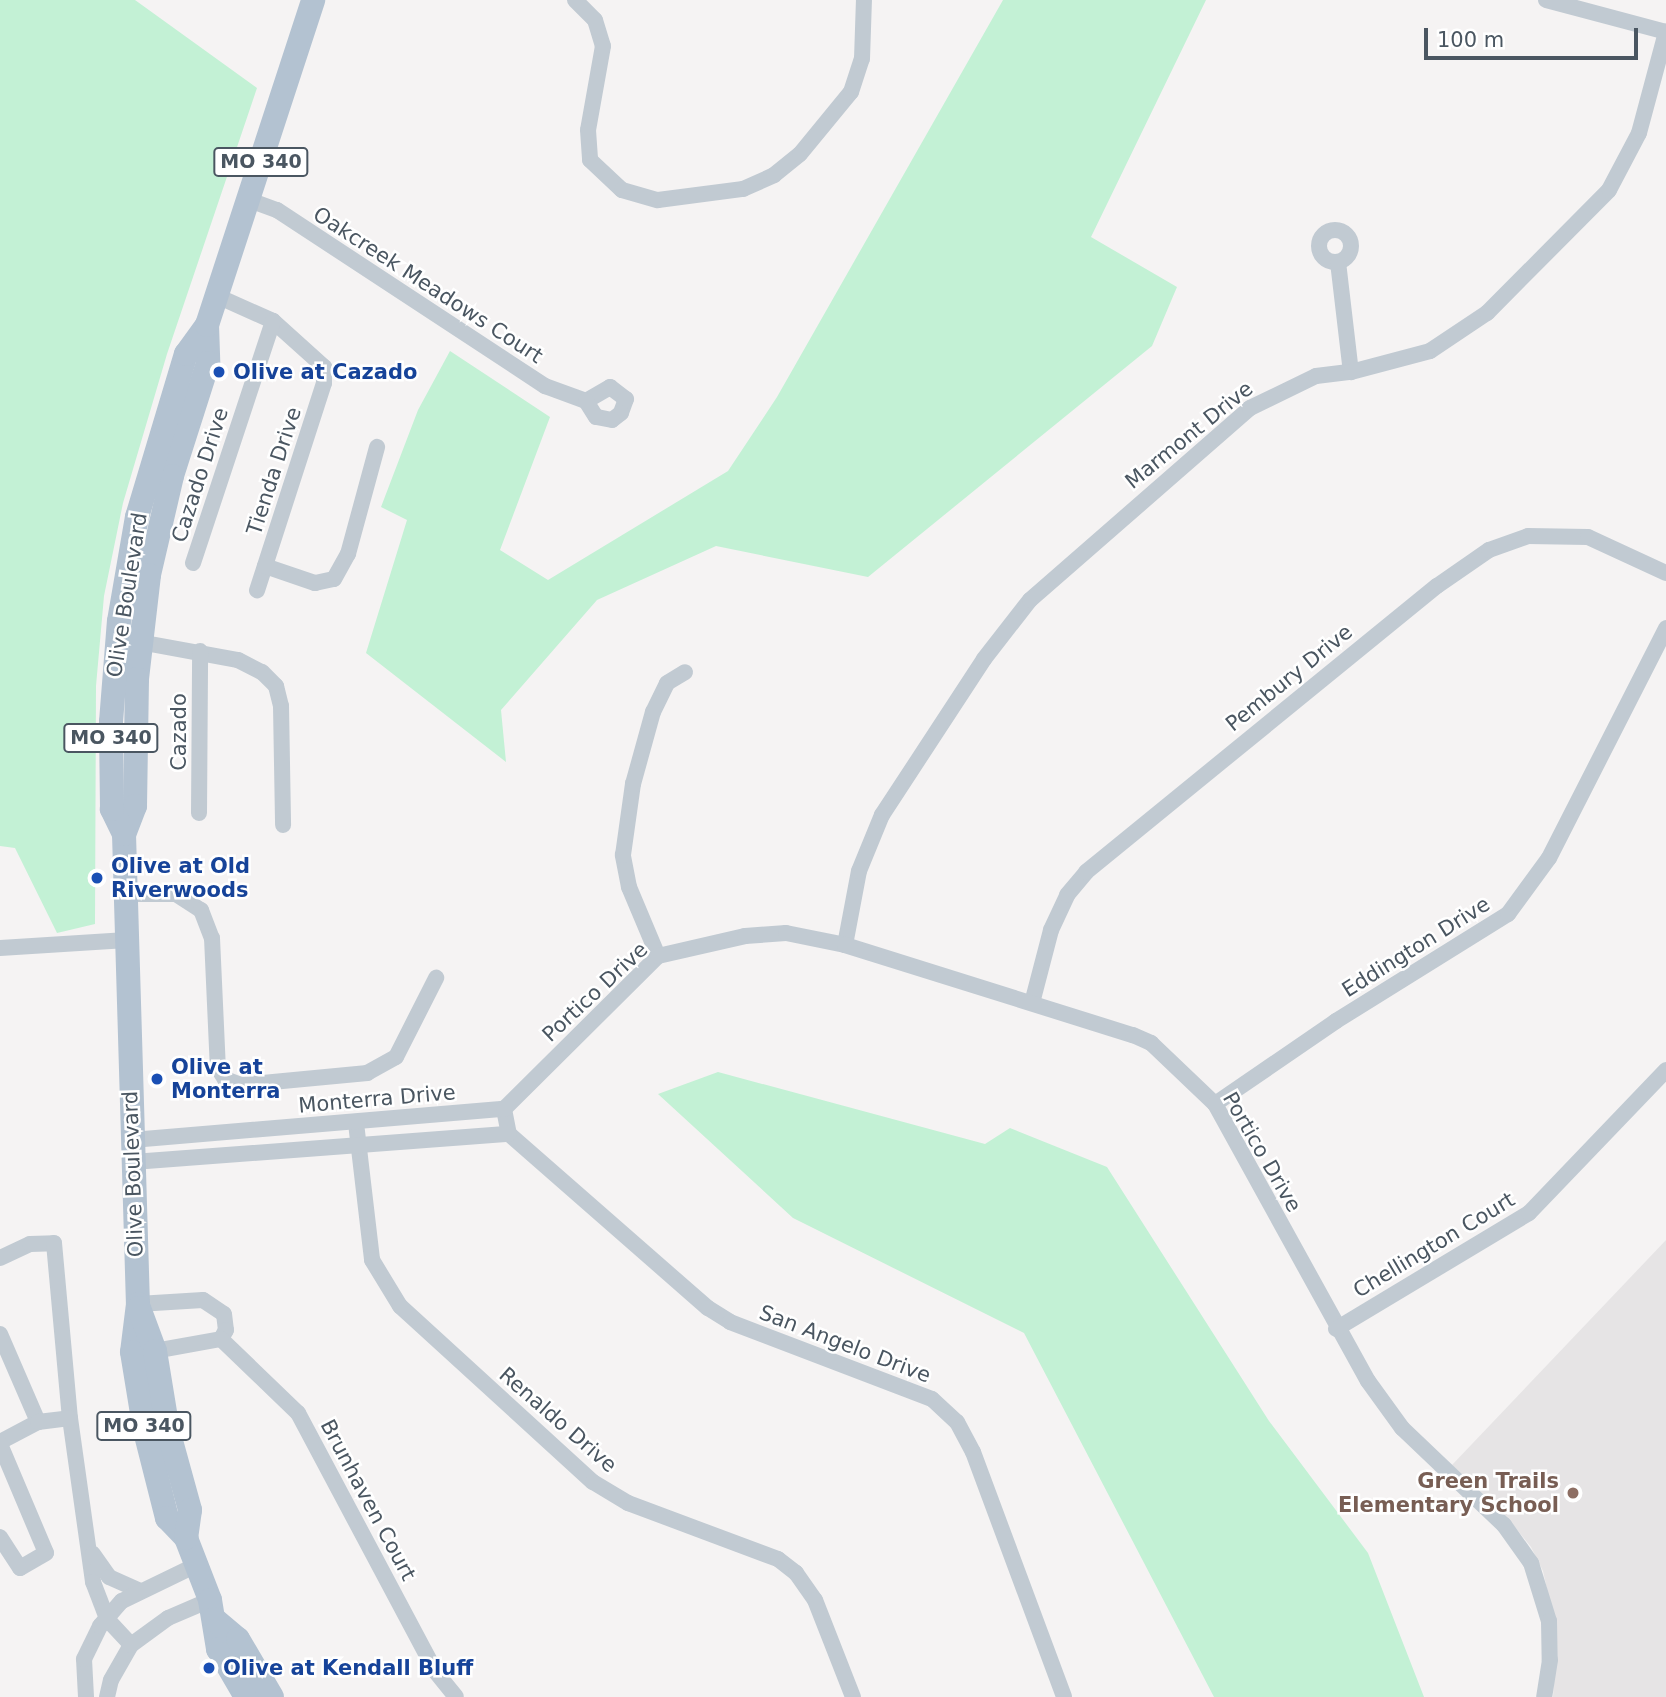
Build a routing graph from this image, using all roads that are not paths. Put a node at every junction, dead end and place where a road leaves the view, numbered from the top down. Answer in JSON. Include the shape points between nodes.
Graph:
{"nodes":[{"id":1,"x":313,"y":0,"type":"edge"},
{"id":2,"x":575,"y":0,"type":"edge"},
{"id":3,"x":864,"y":0,"type":"edge"},
{"id":4,"x":1546,"y":0,"type":"edge"},
{"id":5,"x":1666,"y":32,"type":"edge"},
{"id":6,"x":248,"y":200,"type":"junction"},
{"id":7,"x":1338,"y":262,"type":"dead end"},
{"id":8,"x":217,"y":296,"type":"junction"},
{"id":9,"x":273,"y":321,"type":"junction"},
{"id":10,"x":1351,"y":372,"type":"junction"},
{"id":11,"x":586,"y":401,"type":"dead end"},
{"id":12,"x":377,"y":447,"type":"dead end"},
{"id":13,"x":193,"y":563,"type":"dead end"},
{"id":14,"x":265,"y":566,"type":"junction"},
{"id":15,"x":1666,"y":573,"type":"edge"},
{"id":16,"x":257,"y":590,"type":"dead end"},
{"id":17,"x":1666,"y":628,"type":"edge"},
{"id":18,"x":128,"y":640,"type":"junction"},
{"id":19,"x":200,"y":651,"type":"junction"},
{"id":20,"x":685,"y":673,"type":"dead end"},
{"id":21,"x":199,"y":813,"type":"dead end"},
{"id":22,"x":283,"y":825,"type":"dead end"},
{"id":23,"x":125,"y":894,"type":"junction"},
{"id":24,"x":127,"y":940,"type":"junction"},
{"id":25,"x":845,"y":945,"type":"junction"},
{"id":26,"x":0,"y":948,"type":"edge"},
{"id":27,"x":658,"y":956,"type":"junction"},
{"id":28,"x":436,"y":978,"type":"dead end"},
{"id":29,"x":1032,"y":1003,"type":"junction"},
{"id":30,"x":1666,"y":1070,"type":"edge"},
{"id":31,"x":1214,"y":1104,"type":"junction"},
{"id":32,"x":504,"y":1109,"type":"junction"},
{"id":33,"x":356,"y":1123,"type":"junction"},
{"id":34,"x":509,"y":1134,"type":"junction"},
{"id":35,"x":359,"y":1145,"type":"junction"},
{"id":36,"x":132,"y":1151,"type":"junction"},
{"id":37,"x":0,"y":1258,"type":"edge"},
{"id":38,"x":138,"y":1304,"type":"junction"},
{"id":39,"x":1336,"y":1329,"type":"junction"},
{"id":40,"x":0,"y":1334,"type":"edge"},
{"id":41,"x":221,"y":1339,"type":"junction"},
{"id":42,"x":155,"y":1351,"type":"junction"},
{"id":43,"x":70,"y":1418,"type":"junction"},
{"id":44,"x":38,"y":1422,"type":"junction"},
{"id":45,"x":0,"y":1443,"type":"edge"},
{"id":46,"x":0,"y":1536,"type":"edge"},
{"id":47,"x":186,"y":1538,"type":"junction"},
{"id":48,"x":90,"y":1549,"type":"junction"},
{"id":49,"x":196,"y":1565,"type":"junction"},
{"id":50,"x":141,"y":1591,"type":"junction"},
{"id":51,"x":212,"y":1609,"type":"junction"},
{"id":52,"x":107,"y":1619,"type":"junction"},
{"id":53,"x":131,"y":1645,"type":"junction"},
{"id":54,"x":86,"y":1697,"type":"edge"},
{"id":55,"x":107,"y":1697,"type":"edge"},
{"id":56,"x":246,"y":1697,"type":"edge"},
{"id":57,"x":272,"y":1697,"type":"edge"},
{"id":58,"x":456,"y":1697,"type":"edge"},
{"id":59,"x":853,"y":1697,"type":"edge"},
{"id":60,"x":1064,"y":1697,"type":"edge"},
{"id":61,"x":1544,"y":1697,"type":"edge"}],
"edges":[{"from":1,"to":6,"type":"main road","name":"Olive Boulevard","number":"MO 340"},
{"from":2,"to":3,"type":"street","via":[[595,20],[603,46],[588,130],[590,160],[622,190],[658,200],[743,189],[775,175],[824,128],[851,92],[862,59]]},
{"from":4,"to":5,"type":"street"},
{"from":5,"to":10,"type":"street","name":"Marmont Drive","via":[[1628,159],[1583,219],[1486,313],[1458,334],[1430,351]]},
{"from":6,"to":8,"type":"main road","name":"Olive Boulevard","number":"MO 340"},
{"from":6,"to":11,"type":"street","name":"Oakcreek Meadows Court","via":[[277,210],[545,386]]},
{"from":7,"to":10,"type":"street"},
{"from":8,"to":9,"type":"street","name":"Tienda Drive"},
{"from":8,"to":18,"type":"main road","name":"Olive Boulevard","number":"MO 340","via":[[208,325],[208,363]]},
{"from":9,"to":13,"type":"street","name":"Cazado Drive"},
{"from":9,"to":14,"type":"street","name":"Tienda Drive","via":[[324,367],[324,383]]},
{"from":10,"to":25,"type":"street","name":"Marmont Drive","via":[[1316,376],[1250,408],[1030,600],[984,659],[882,815],[850,901]]},
{"from":12,"to":14,"type":"street","via":[[348,554],[334,579],[315,583]]},
{"from":14,"to":16,"type":"street","name":"Tienda Drive"},
{"from":15,"to":29,"type":"street","name":"Pembury Drive","via":[[1588,537],[1528,536],[1489,550],[1437,586],[1086,872],[1067,895],[1051,930]]},
{"from":17,"to":31,"type":"street","name":"Eddington Drive","via":[[1549,858],[1508,914]]},
{"from":18,"to":19,"type":"street"},
{"from":18,"to":23,"type":"main road","name":"Olive Boulevard","number":"MO 340","via":[[135,806],[124,834]]},
{"from":19,"to":21,"type":"street","name":"Cazado"},
{"from":19,"to":22,"type":"street","via":[[238,660],[262,672],[276,686],[281,706]]},
{"from":20,"to":27,"type":"street","via":[[667,683],[653,712],[633,784],[623,855],[629,887]]},
{"from":23,"to":24,"type":"main road","name":"Olive Boulevard","number":"MO 340"},
{"from":23,"to":28,"type":"street","via":[[176,894],[201,910],[212,939],[218,1068],[225,1079],[241,1085],[367,1073],[396,1057]]},
{"from":24,"to":26,"type":"street"},
{"from":24,"to":36,"type":"main road","name":"Olive Boulevard","number":"MO 340"},
{"from":25,"to":27,"type":"street","name":"Portico Drive","via":[[786,933],[745,936]]},
{"from":25,"to":29,"type":"street","name":"Portico Drive"},
{"from":27,"to":32,"type":"street","name":"Portico Drive"},
{"from":29,"to":31,"type":"street","name":"Portico Drive","via":[[1151,1043]]},
{"from":30,"to":39,"type":"street","name":"Chellington Court","via":[[1529,1213]]},
{"from":31,"to":39,"type":"street","name":"Portico Drive"},
{"from":32,"to":33,"type":"street","name":"Monterra Drive"},
{"from":32,"to":34,"type":"street"},
{"from":33,"to":35,"type":"street","name":"Renaldo Drive"},
{"from":33,"to":36,"type":"street","name":"Monterra Drive"},
{"from":34,"to":35,"type":"street","name":"Monterra Drive"},
{"from":34,"to":60,"type":"street","name":"San Angelo Drive","via":[[708,1308],[730,1322],[932,1399],[957,1422],[973,1452]]},
{"from":35,"to":36,"type":"street","name":"Monterra Drive"},
{"from":35,"to":59,"type":"street","name":"Renaldo Drive","via":[[372,1260],[400,1306],[593,1482],[628,1503],[778,1559],[796,1573],[816,1600]]},
{"from":36,"to":38,"type":"main road","name":"Olive Boulevard","number":"MO 340"},
{"from":37,"to":43,"type":"street","via":[[30,1244],[54,1243]]},
{"from":38,"to":41,"type":"street","via":[[214,1304],[226,1322]]},
{"from":38,"to":42,"type":"main road","name":"Olive Boulevard","number":"MO 340"},
{"from":38,"to":47,"type":"main road","name":"Olive Boulevard","number":"MO 340","via":[[132,1352],[145,1431],[167,1518]]},
{"from":39,"to":61,"type":"street","name":"Portico Drive","via":[[1402,1428],[1504,1525],[1531,1563],[1549,1621],[1550,1660]]},
{"from":40,"to":44,"type":"street"},
{"from":41,"to":42,"type":"street"},
{"from":41,"to":58,"type":"street","name":"Brunhaven Court","via":[[298,1413],[435,1671]]},
{"from":42,"to":47,"type":"main road","name":"Olive Boulevard","number":"MO 340","via":[[168,1430],[190,1510]]},
{"from":43,"to":44,"type":"street"},
{"from":43,"to":48,"type":"street"},
{"from":44,"to":45,"type":"street"},
{"from":45,"to":46,"type":"street","via":[[46,1553],[20,1568]]},
{"from":47,"to":49,"type":"main road","name":"Olive Boulevard","number":"MO 340"},
{"from":48,"to":50,"type":"street","via":[[110,1577]]},
{"from":48,"to":52,"type":"street","via":[[93,1582]]},
{"from":49,"to":50,"type":"street"},
{"from":49,"to":51,"type":"main road","name":"Olive Boulevard","number":"MO 340"},
{"from":50,"to":52,"type":"street","via":[[122,1601]]},
{"from":51,"to":53,"type":"street","via":[[168,1618]]},
{"from":51,"to":56,"type":"main road","name":"Olive Boulevard","number":"MO 340","via":[[218,1649]]},
{"from":51,"to":57,"type":"main road","name":"Olive Boulevard","number":"MO 340","via":[[238,1639]]},
{"from":52,"to":53,"type":"street"},
{"from":52,"to":54,"type":"street","via":[[84,1659]]},
{"from":53,"to":55,"type":"street"}]}
